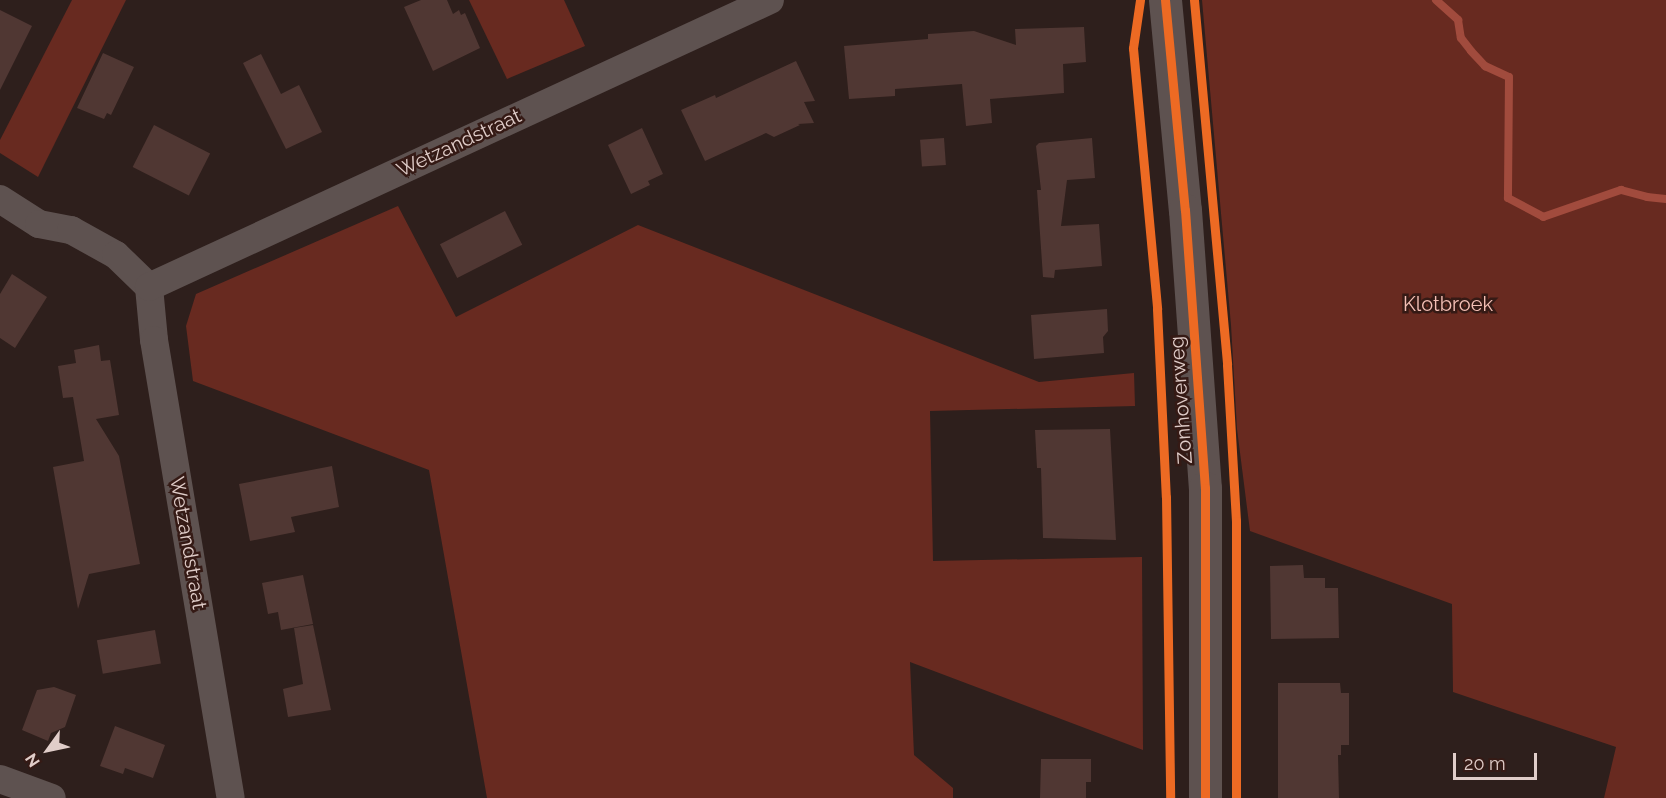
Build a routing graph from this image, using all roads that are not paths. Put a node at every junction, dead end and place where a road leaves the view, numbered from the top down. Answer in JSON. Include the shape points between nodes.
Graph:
{"nodes":[{"id":1,"x":770,"y":0,"type":"edge"},
{"id":2,"x":1165,"y":0,"type":"edge"},
{"id":3,"x":0,"y":199,"type":"edge"},
{"id":4,"x":149,"y":287,"type":"junction"},
{"id":5,"x":0,"y":779,"type":"edge"},
{"id":6,"x":52,"y":798,"type":"edge"},
{"id":7,"x":231,"y":798,"type":"edge"},
{"id":8,"x":1205,"y":798,"type":"edge"}],
"edges":[{"from":1,"to":4,"type":"street","name":"Wetzandstraat"},
{"from":2,"to":8,"type":"street","name":"Zonhoverweg","via":[[1205,488]]},
{"from":3,"to":4,"type":"street","via":[[39,224],[71,230],[116,255]]},
{"from":4,"to":7,"type":"street","name":"Wetzandstraat","via":[[154,340]]},
{"from":5,"to":6,"type":"street"}]}
